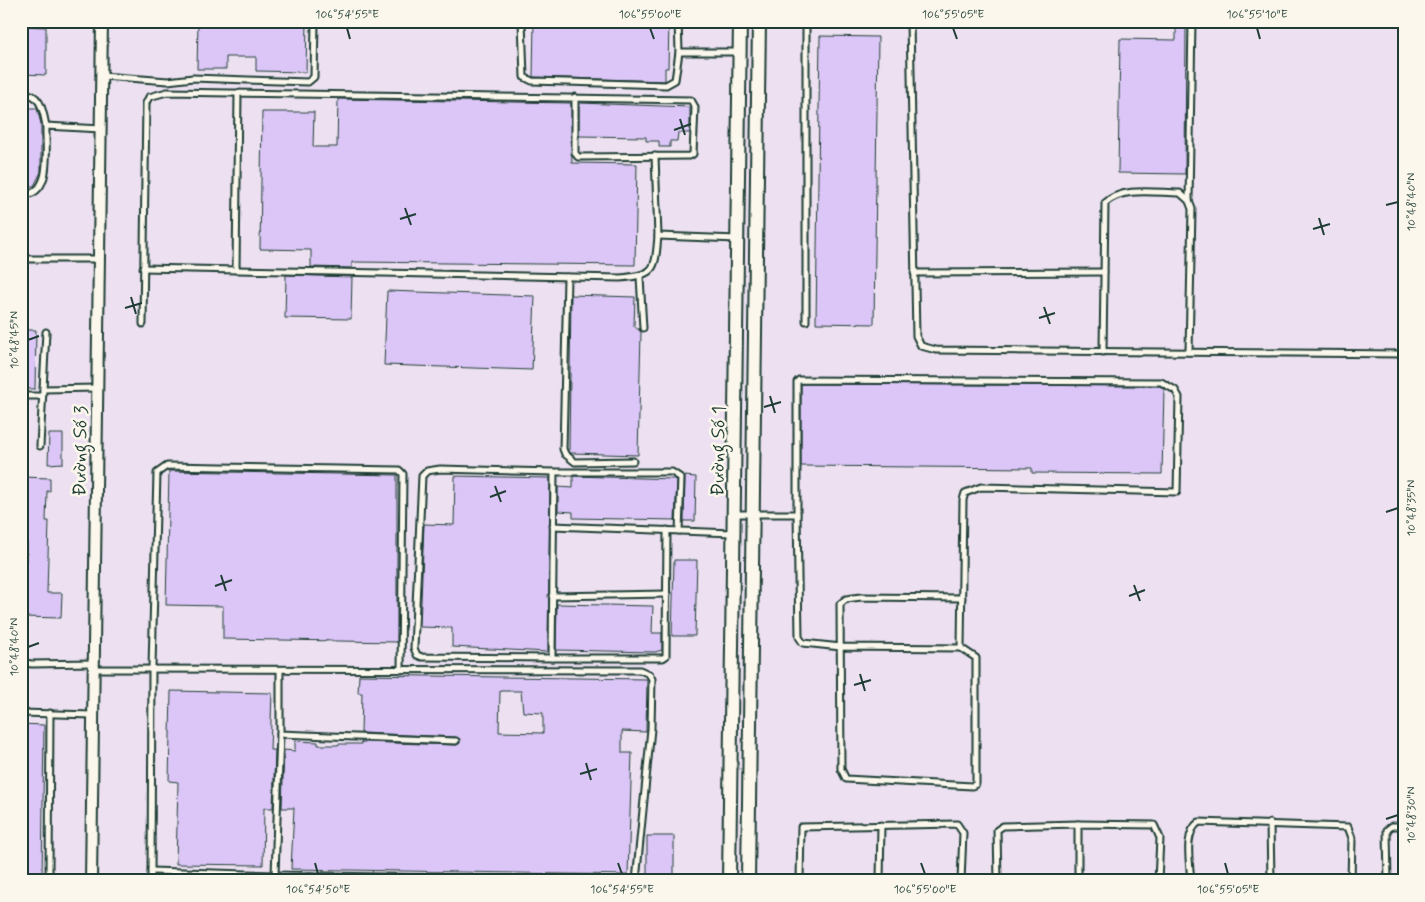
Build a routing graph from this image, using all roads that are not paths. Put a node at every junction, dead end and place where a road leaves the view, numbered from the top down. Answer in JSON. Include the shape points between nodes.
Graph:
{"nodes":[{"id":1,"x":102,"y":21,"type":"edge"},
{"id":2,"x":315,"y":21,"type":"edge"},
{"id":3,"x":522,"y":21,"type":"edge"},
{"id":4,"x":678,"y":21,"type":"edge"},
{"id":5,"x":740,"y":21,"type":"edge"},
{"id":6,"x":759,"y":21,"type":"edge"},
{"id":7,"x":806,"y":21,"type":"edge"},
{"id":8,"x":910,"y":21,"type":"edge"},
{"id":9,"x":1192,"y":21,"type":"edge"},
{"id":10,"x":679,"y":52,"type":"junction"},
{"id":11,"x":740,"y":52,"type":"junction"},
{"id":12,"x":101,"y":76,"type":"junction"},
{"id":13,"x":238,"y":92,"type":"junction"},
{"id":14,"x":21,"y":93,"type":"edge"},
{"id":15,"x":576,"y":97,"type":"junction"},
{"id":16,"x":46,"y":126,"type":"junction"},
{"id":17,"x":100,"y":129,"type":"junction"},
{"id":18,"x":655,"y":156,"type":"junction"},
{"id":19,"x":21,"y":195,"type":"edge"},
{"id":20,"x":1189,"y":201,"type":"junction"},
{"id":21,"x":658,"y":236,"type":"junction"},
{"id":22,"x":738,"y":239,"type":"junction"},
{"id":23,"x":21,"y":259,"type":"edge"},
{"id":24,"x":99,"y":259,"type":"junction"},
{"id":25,"x":143,"y":268,"type":"junction"},
{"id":26,"x":236,"y":270,"type":"junction"},
{"id":27,"x":1104,"y":272,"type":"junction"},
{"id":28,"x":914,"y":273,"type":"junction"},
{"id":29,"x":567,"y":277,"type":"junction"},
{"id":30,"x":640,"y":277,"type":"junction"},
{"id":31,"x":806,"y":321,"type":"dead end"},
{"id":32,"x":143,"y":324,"type":"dead end"},
{"id":33,"x":643,"y":328,"type":"dead end"},
{"id":34,"x":46,"y":332,"type":"dead end"},
{"id":35,"x":1103,"y":352,"type":"junction"},
{"id":36,"x":1189,"y":352,"type":"junction"},
{"id":37,"x":1404,"y":354,"type":"edge"},
{"id":38,"x":97,"y":388,"type":"junction"},
{"id":39,"x":42,"y":389,"type":"junction"},
{"id":40,"x":21,"y":396,"type":"edge"},
{"id":41,"x":42,"y":396,"type":"junction"},
{"id":42,"x":40,"y":446,"type":"dead end"},
{"id":43,"x":633,"y":462,"type":"dead end"},
{"id":44,"x":554,"y":472,"type":"junction"},
{"id":45,"x":735,"y":514,"type":"junction"},
{"id":46,"x":752,"y":514,"type":"junction"},
{"id":47,"x":798,"y":514,"type":"junction"},
{"id":48,"x":553,"y":526,"type":"junction"},
{"id":49,"x":667,"y":530,"type":"junction"},
{"id":50,"x":679,"y":531,"type":"junction"},
{"id":51,"x":735,"y":533,"type":"junction"},
{"id":52,"x":667,"y":594,"type":"junction"},
{"id":53,"x":552,"y":596,"type":"junction"},
{"id":54,"x":962,"y":598,"type":"junction"},
{"id":55,"x":841,"y":647,"type":"junction"},
{"id":56,"x":961,"y":648,"type":"junction"},
{"id":57,"x":552,"y":658,"type":"junction"},
{"id":58,"x":21,"y":659,"type":"edge"},
{"id":59,"x":93,"y":666,"type":"junction"},
{"id":60,"x":152,"y":667,"type":"junction"},
{"id":61,"x":280,"y":670,"type":"junction"},
{"id":62,"x":402,"y":670,"type":"junction"},
{"id":63,"x":21,"y":713,"type":"edge"},
{"id":64,"x":50,"y":713,"type":"junction"},
{"id":65,"x":93,"y":715,"type":"junction"},
{"id":66,"x":280,"y":734,"type":"junction"},
{"id":67,"x":456,"y":741,"type":"dead end"},
{"id":68,"x":1270,"y":823,"type":"junction"},
{"id":69,"x":1078,"y":824,"type":"junction"},
{"id":70,"x":881,"y":826,"type":"junction"},
{"id":71,"x":1404,"y":826,"type":"edge"},
{"id":72,"x":151,"y":871,"type":"junction"},
{"id":73,"x":275,"y":875,"type":"junction"},
{"id":74,"x":49,"y":876,"type":"dead end"},
{"id":75,"x":91,"y":881,"type":"edge"},
{"id":76,"x":151,"y":881,"type":"edge"},
{"id":77,"x":602,"y":881,"type":"edge"},
{"id":78,"x":636,"y":881,"type":"edge"},
{"id":79,"x":729,"y":881,"type":"edge"},
{"id":80,"x":748,"y":881,"type":"edge"},
{"id":81,"x":800,"y":881,"type":"edge"},
{"id":82,"x":880,"y":881,"type":"edge"},
{"id":83,"x":961,"y":881,"type":"edge"},
{"id":84,"x":998,"y":881,"type":"edge"},
{"id":85,"x":1078,"y":881,"type":"edge"},
{"id":86,"x":1158,"y":881,"type":"edge"},
{"id":87,"x":1191,"y":881,"type":"edge"},
{"id":88,"x":1272,"y":881,"type":"edge"},
{"id":89,"x":1351,"y":881,"type":"edge"},
{"id":90,"x":1388,"y":881,"type":"edge"}],
"edges":[{"from":1,"to":12,"type":"street","name":"Đường Số 3"},
{"from":2,"to":12,"type":"lane","via":[[314,76],[308,82],[193,78],[168,81]]},
{"from":3,"to":10,"type":"lane","via":[[524,77],[532,81],[666,85],[675,80]]},
{"from":4,"to":10,"type":"lane"},
{"from":5,"to":11,"type":"street","name":"Đường Số 1"},
{"from":6,"to":46,"type":"street","name":"Đường Số 1"},
{"from":7,"to":31,"type":"lane"},
{"from":8,"to":28,"type":"lane"},
{"from":9,"to":20,"type":"lane"},
{"from":10,"to":11,"type":"lane"},
{"from":11,"to":22,"type":"street","name":"Đường Số 1"},
{"from":12,"to":17,"type":"street","name":"Đường Số 3"},
{"from":13,"to":15,"type":"lane"},
{"from":13,"to":25,"type":"lane","via":[[167,92],[149,97],[146,103]]},
{"from":13,"to":26,"type":"lane"},
{"from":14,"to":16,"type":"lane","via":[[27,92],[43,107]]},
{"from":15,"to":18,"type":"lane","via":[[575,153],[578,157]]},
{"from":15,"to":18,"type":"lane","via":[[693,101],[693,154]]},
{"from":16,"to":17,"type":"lane"},
{"from":16,"to":19,"type":"lane","via":[[45,181],[30,195]]},
{"from":17,"to":24,"type":"street","name":"Đường Số 3"},
{"from":18,"to":21,"type":"lane"},
{"from":20,"to":27,"type":"lane","via":[[1180,193],[1112,196],[1105,203]]},
{"from":20,"to":36,"type":"lane","via":[[1192,209]]},
{"from":21,"to":22,"type":"lane"},
{"from":21,"to":30,"type":"lane","via":[[655,266]]},
{"from":22,"to":45,"type":"street","name":"Đường Số 1"},
{"from":23,"to":24,"type":"lane"},
{"from":24,"to":38,"type":"street","name":"Đường Số 3"},
{"from":25,"to":26,"type":"lane"},
{"from":25,"to":32,"type":"lane"},
{"from":26,"to":29,"type":"lane"},
{"from":27,"to":28,"type":"lane"},
{"from":27,"to":35,"type":"lane"},
{"from":28,"to":35,"type":"lane","via":[[916,336],[921,346],[936,350]]},
{"from":29,"to":30,"type":"lane"},
{"from":29,"to":43,"type":"lane","via":[[565,454],[575,462]]},
{"from":30,"to":33,"type":"lane"},
{"from":34,"to":39,"type":"lane"},
{"from":35,"to":36,"type":"lane"},
{"from":36,"to":37,"type":"lane"},
{"from":38,"to":39,"type":"lane"},
{"from":38,"to":59,"type":"street","name":"Đường Số 3"},
{"from":39,"to":41,"type":"lane"},
{"from":40,"to":41,"type":"lane"},
{"from":41,"to":42,"type":"lane"},
{"from":44,"to":48,"type":"lane"},
{"from":44,"to":50,"type":"lane","via":[[677,474],[681,478]]},
{"from":44,"to":57,"type":"lane","via":[[440,470],[427,471],[422,476],[414,648],[422,657]]},
{"from":45,"to":46,"type":"lane"},
{"from":45,"to":51,"type":"street","name":"Đường Số 1"},
{"from":46,"to":47,"type":"lane"},
{"from":46,"to":80,"type":"street","name":"Đường Số 1"},
{"from":47,"to":54,"type":"lane","via":[[799,380],[1161,382],[1175,390],[1179,397],[1177,492],[973,488],[965,493],[963,500]]},
{"from":47,"to":55,"type":"lane","via":[[799,637],[803,643]]},
{"from":48,"to":49,"type":"lane"},
{"from":48,"to":53,"type":"lane"},
{"from":49,"to":50,"type":"lane"},
{"from":49,"to":52,"type":"lane"},
{"from":50,"to":51,"type":"lane"},
{"from":51,"to":79,"type":"street","name":"Đường Số 1"},
{"from":52,"to":53,"type":"lane"},
{"from":52,"to":57,"type":"lane","via":[[667,652],[663,658]]},
{"from":53,"to":57,"type":"lane"},
{"from":54,"to":55,"type":"lane","via":[[846,599],[840,604]]},
{"from":54,"to":56,"type":"lane"},
{"from":55,"to":56,"type":"lane"},
{"from":55,"to":56,"type":"lane","via":[[841,769],[846,778],[972,786],[976,784],[976,658]]},
{"from":58,"to":59,"type":"lane","via":[[32,664]]},
{"from":59,"to":60,"type":"lane"},
{"from":59,"to":65,"type":"street","name":"Đường Số 3"},
{"from":60,"to":61,"type":"lane"},
{"from":60,"to":62,"type":"lane","via":[[156,480],[166,466],[399,470],[402,474]]},
{"from":60,"to":72,"type":"lane"},
{"from":61,"to":62,"type":"lane"},
{"from":61,"to":66,"type":"lane"},
{"from":62,"to":78,"type":"lane","via":[[640,670],[649,674],[652,679],[651,729]]},
{"from":63,"to":64,"type":"lane"},
{"from":64,"to":65,"type":"lane"},
{"from":64,"to":74,"type":"lane"},
{"from":65,"to":75,"type":"street","name":"Đường Số 3"},
{"from":66,"to":67,"type":"lane"},
{"from":66,"to":73,"type":"lane"},
{"from":68,"to":87,"type":"lane","via":[[1199,822],[1193,826],[1190,834]]},
{"from":68,"to":88,"type":"lane"},
{"from":68,"to":89,"type":"lane","via":[[1348,827],[1352,838]]},
{"from":69,"to":84,"type":"lane","via":[[1003,826],[997,830]]},
{"from":69,"to":85,"type":"lane"},
{"from":69,"to":86,"type":"lane","via":[[1154,825],[1160,838]]},
{"from":70,"to":81,"type":"lane","via":[[801,827]]},
{"from":70,"to":82,"type":"lane"},
{"from":70,"to":83,"type":"lane","via":[[957,824],[963,833]]},
{"from":71,"to":90,"type":"lane","via":[[1392,826],[1387,830]]},
{"from":72,"to":73,"type":"lane"},
{"from":72,"to":76,"type":"lane"},
{"from":73,"to":77,"type":"lane"}]}
